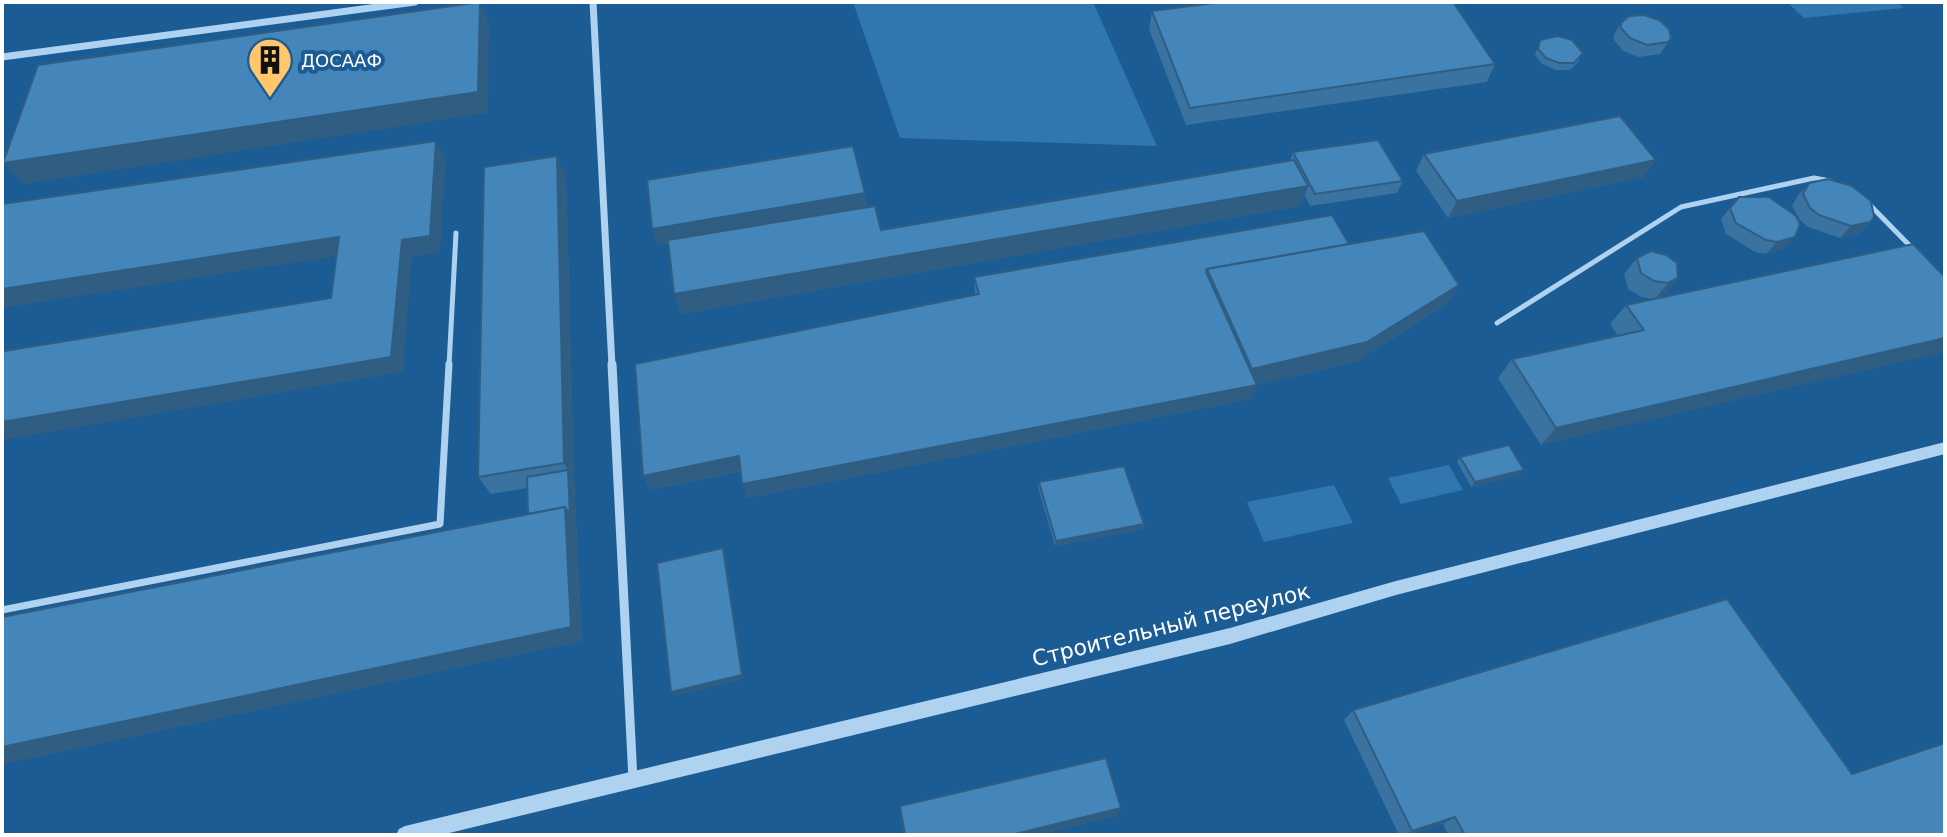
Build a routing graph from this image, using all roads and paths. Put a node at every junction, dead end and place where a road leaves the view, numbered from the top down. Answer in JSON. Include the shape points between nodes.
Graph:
{"nodes":[{"id":1,"x":415,"y":2,"type":"edge"},
{"id":2,"x":593,"y":2,"type":"edge"},
{"id":3,"x":2,"y":57,"type":"edge"},
{"id":4,"x":1839,"y":183,"type":"edge"},
{"id":5,"x":1861,"y":196,"type":"edge"},
{"id":6,"x":456,"y":233,"type":"dead end"},
{"id":7,"x":1924,"y":259,"type":"edge"},
{"id":8,"x":1497,"y":323,"type":"dead end"},
{"id":9,"x":1942,"y":452,"type":"edge"},
{"id":10,"x":2,"y":610,"type":"edge"},
{"id":11,"x":633,"y":781,"type":"junction"},
{"id":12,"x":405,"y":835,"type":"edge"}],
"edges":[{"from":1,"to":3,"type":"street"},
{"from":2,"to":11,"type":"street"},
{"from":4,"to":8,"type":"lane","via":[[1814,178],[1681,207]]},
{"from":5,"to":7,"type":"lane"},
{"from":6,"to":10,"type":"lane","via":[[440,524]]},
{"from":9,"to":11,"type":"street","name":"Строительный переулок","via":[[1396,588],[1230,636]]},
{"from":11,"to":12,"type":"street","name":"Строительный переулок"}]}
